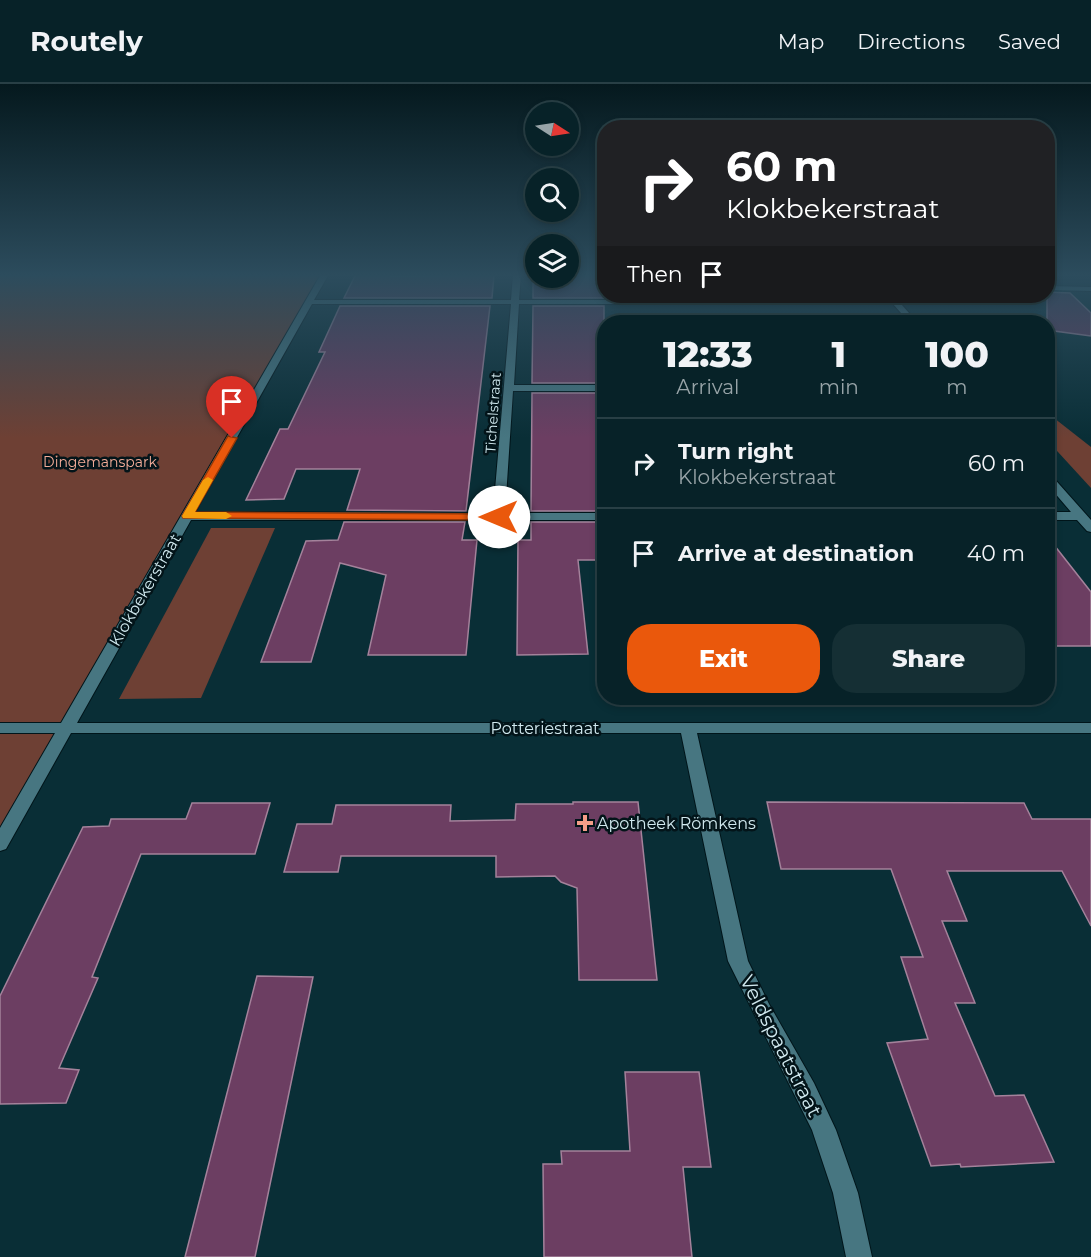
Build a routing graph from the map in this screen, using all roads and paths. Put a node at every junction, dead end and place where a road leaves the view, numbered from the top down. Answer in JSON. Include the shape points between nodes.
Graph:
{"nodes":[{"id":1,"x":295,"y":329,"type":"edge"},
{"id":2,"x":513,"y":329,"type":"edge"},
{"id":3,"x":509,"y":388,"type":"junction"},
{"id":4,"x":597,"y":388,"type":"edge"},
{"id":5,"x":1055,"y":486,"type":"edge"},
{"id":6,"x":187,"y":516,"type":"junction"},
{"id":7,"x":1055,"y":516,"type":"edge"},
{"id":8,"x":1080,"y":516,"type":"junction"},
{"id":9,"x":499,"y":517,"type":"junction"},
{"id":10,"x":597,"y":517,"type":"edge"},
{"id":11,"x":1091,"y":528,"type":"edge"},
{"id":12,"x":688,"y":727,"type":"junction"},
{"id":13,"x":0,"y":728,"type":"edge"},
{"id":14,"x":66,"y":728,"type":"junction"},
{"id":15,"x":1091,"y":728,"type":"edge"},
{"id":16,"x":0,"y":844,"type":"edge"},
{"id":17,"x":860,"y":1257,"type":"edge"}],
"edges":[{"from":1,"to":6,"type":"street","name":"Klokbekerstraat"},
{"from":2,"to":3,"type":"street","name":"Tichelstraat"},
{"from":3,"to":4,"type":"street"},
{"from":3,"to":9,"type":"street","name":"Tichelstraat"},
{"from":5,"to":8,"type":"street"},
{"from":6,"to":9,"type":"street"},
{"from":6,"to":14,"type":"street","name":"Klokbekerstraat"},
{"from":7,"to":8,"type":"street"},
{"from":8,"to":11,"type":"street"},
{"from":9,"to":10,"type":"street"},
{"from":12,"to":14,"type":"street","name":"Potteriestraat"},
{"from":12,"to":15,"type":"street","name":"Potteriestraat"},
{"from":12,"to":17,"type":"street","name":"Veldspaatstraat","via":[[738,961],[752,995],[807,1093],[845,1190]]},
{"from":13,"to":14,"type":"street","name":"Potteriestraat"},
{"from":14,"to":16,"type":"street","name":"Klokbekerstraat"}]}
